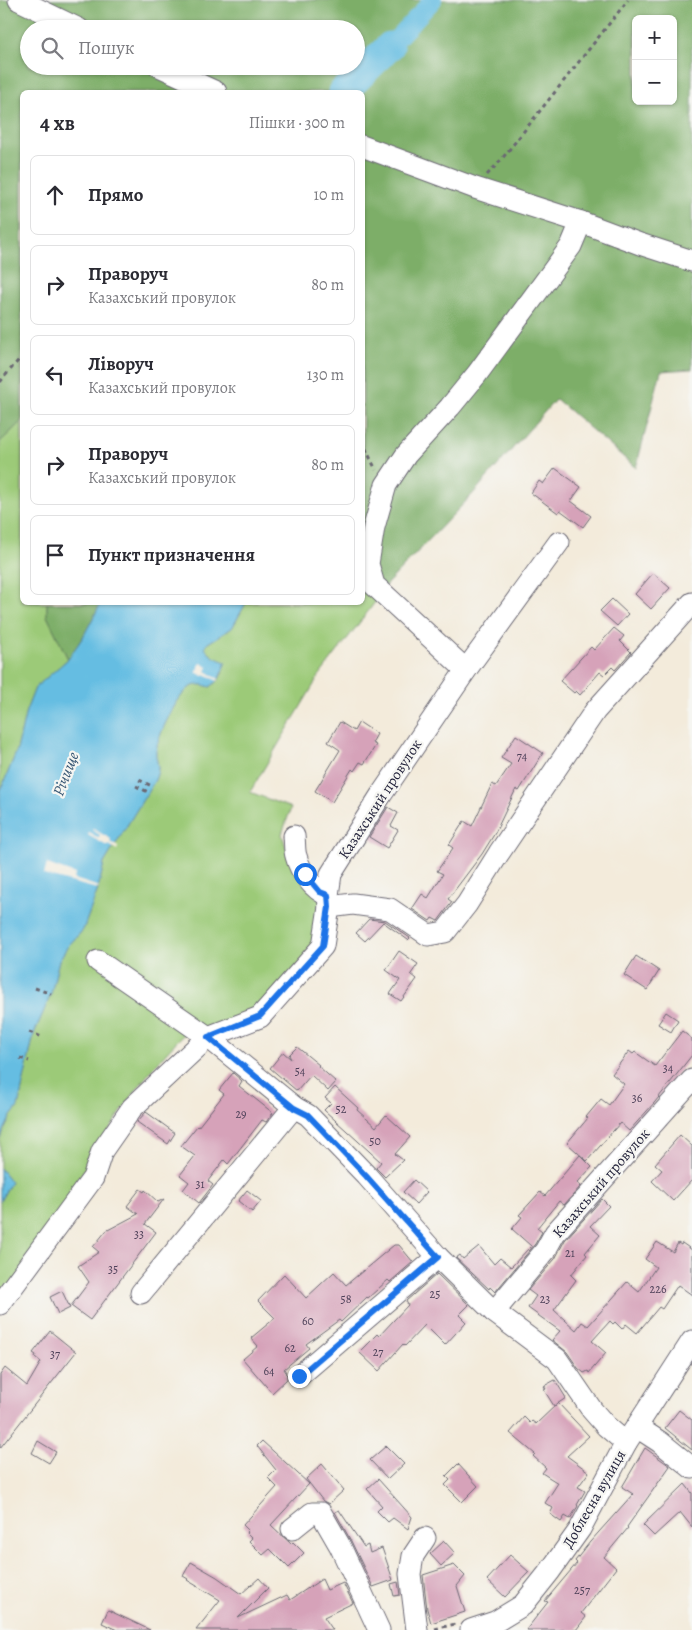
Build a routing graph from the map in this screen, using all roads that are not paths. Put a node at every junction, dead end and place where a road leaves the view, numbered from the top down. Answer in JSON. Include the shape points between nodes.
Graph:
{"nodes":[{"id":1,"x":19,"y":0,"type":"edge"},
{"id":2,"x":60,"y":20,"type":"edge"},
{"id":3,"x":179,"y":75,"type":"edge"},
{"id":4,"x":212,"y":90,"type":"edge"},
{"id":5,"x":365,"y":147,"type":"edge"},
{"id":6,"x":582,"y":222,"type":"junction"},
{"id":7,"x":692,"y":261,"type":"edge"},
{"id":8,"x":559,"y":542,"type":"dead end"},
{"id":9,"x":692,"y":603,"type":"edge"},
{"id":10,"x":466,"y":670,"type":"junction"},
{"id":11,"x":294,"y":836,"type":"dead end"},
{"id":12,"x":329,"y":901,"type":"junction"},
{"id":13,"x":98,"y":961,"type":"dead end"},
{"id":14,"x":208,"y":1037,"type":"junction"},
{"id":15,"x":692,"y":1080,"type":"edge"},
{"id":16,"x":684,"y":1102,"type":"edge"},
{"id":17,"x":294,"y":1108,"type":"junction"},
{"id":18,"x":438,"y":1257,"type":"junction"},
{"id":19,"x":141,"y":1293,"type":"dead end"},
{"id":20,"x":0,"y":1304,"type":"edge"},
{"id":21,"x":494,"y":1312,"type":"junction"},
{"id":22,"x":692,"y":1341,"type":"edge"},
{"id":23,"x":299,"y":1376,"type":"dead end"},
{"id":24,"x":632,"y":1435,"type":"junction"},
{"id":25,"x":692,"y":1468,"type":"edge"},
{"id":26,"x":292,"y":1528,"type":"dead end"},
{"id":27,"x":426,"y":1538,"type":"dead end"},
{"id":28,"x":380,"y":1630,"type":"edge"},
{"id":29,"x":417,"y":1630,"type":"edge"},
{"id":30,"x":471,"y":1630,"type":"edge"}],
"edges":[{"from":1,"to":2,"type":"street"},
{"from":3,"to":4,"type":"street"},
{"from":5,"to":6,"type":"street","via":[[475,188]]},
{"from":6,"to":7,"type":"street"},
{"from":6,"to":10,"type":"street","via":[[571,246],[477,374],[406,455],[386,485],[374,527],[368,564],[374,585]]},
{"from":8,"to":10,"type":"street","name":"Казахський провулок"},
{"from":9,"to":12,"type":"street","via":[[595,711],[445,932],[428,935],[390,909]]},
{"from":10,"to":12,"type":"street","name":"Казахський провулок","via":[[331,874]]},
{"from":11,"to":12,"type":"street","via":[[296,856],[305,874]]},
{"from":12,"to":14,"type":"street","name":"Казахський провулок","via":[[323,946],[260,1016]]},
{"from":13,"to":14,"type":"street"},
{"from":14,"to":17,"type":"street"},
{"from":14,"to":20,"type":"street","name":"Казахський провулок","via":[[132,1108],[102,1151],[93,1178]]},
{"from":15,"to":16,"type":"street","name":"Казахський провулок"},
{"from":16,"to":21,"type":"street","name":"Казахський провулок","via":[[555,1232],[545,1251]]},
{"from":17,"to":18,"type":"street","via":[[308,1115],[354,1162]]},
{"from":17,"to":19,"type":"street"},
{"from":18,"to":21,"type":"street"},
{"from":18,"to":23,"type":"street"},
{"from":21,"to":24,"type":"street","via":[[557,1358],[606,1426]]},
{"from":22,"to":24,"type":"street","name":"Доблесна вулиця"},
{"from":24,"to":25,"type":"street","via":[[660,1442]]},
{"from":24,"to":30,"type":"street","name":"Доблесна вулиця","via":[[580,1529],[523,1605],[495,1622]]},
{"from":26,"to":28,"type":"street","via":[[312,1513],[321,1513]]},
{"from":27,"to":29,"type":"street","via":[[413,1556],[410,1574]]}]}
